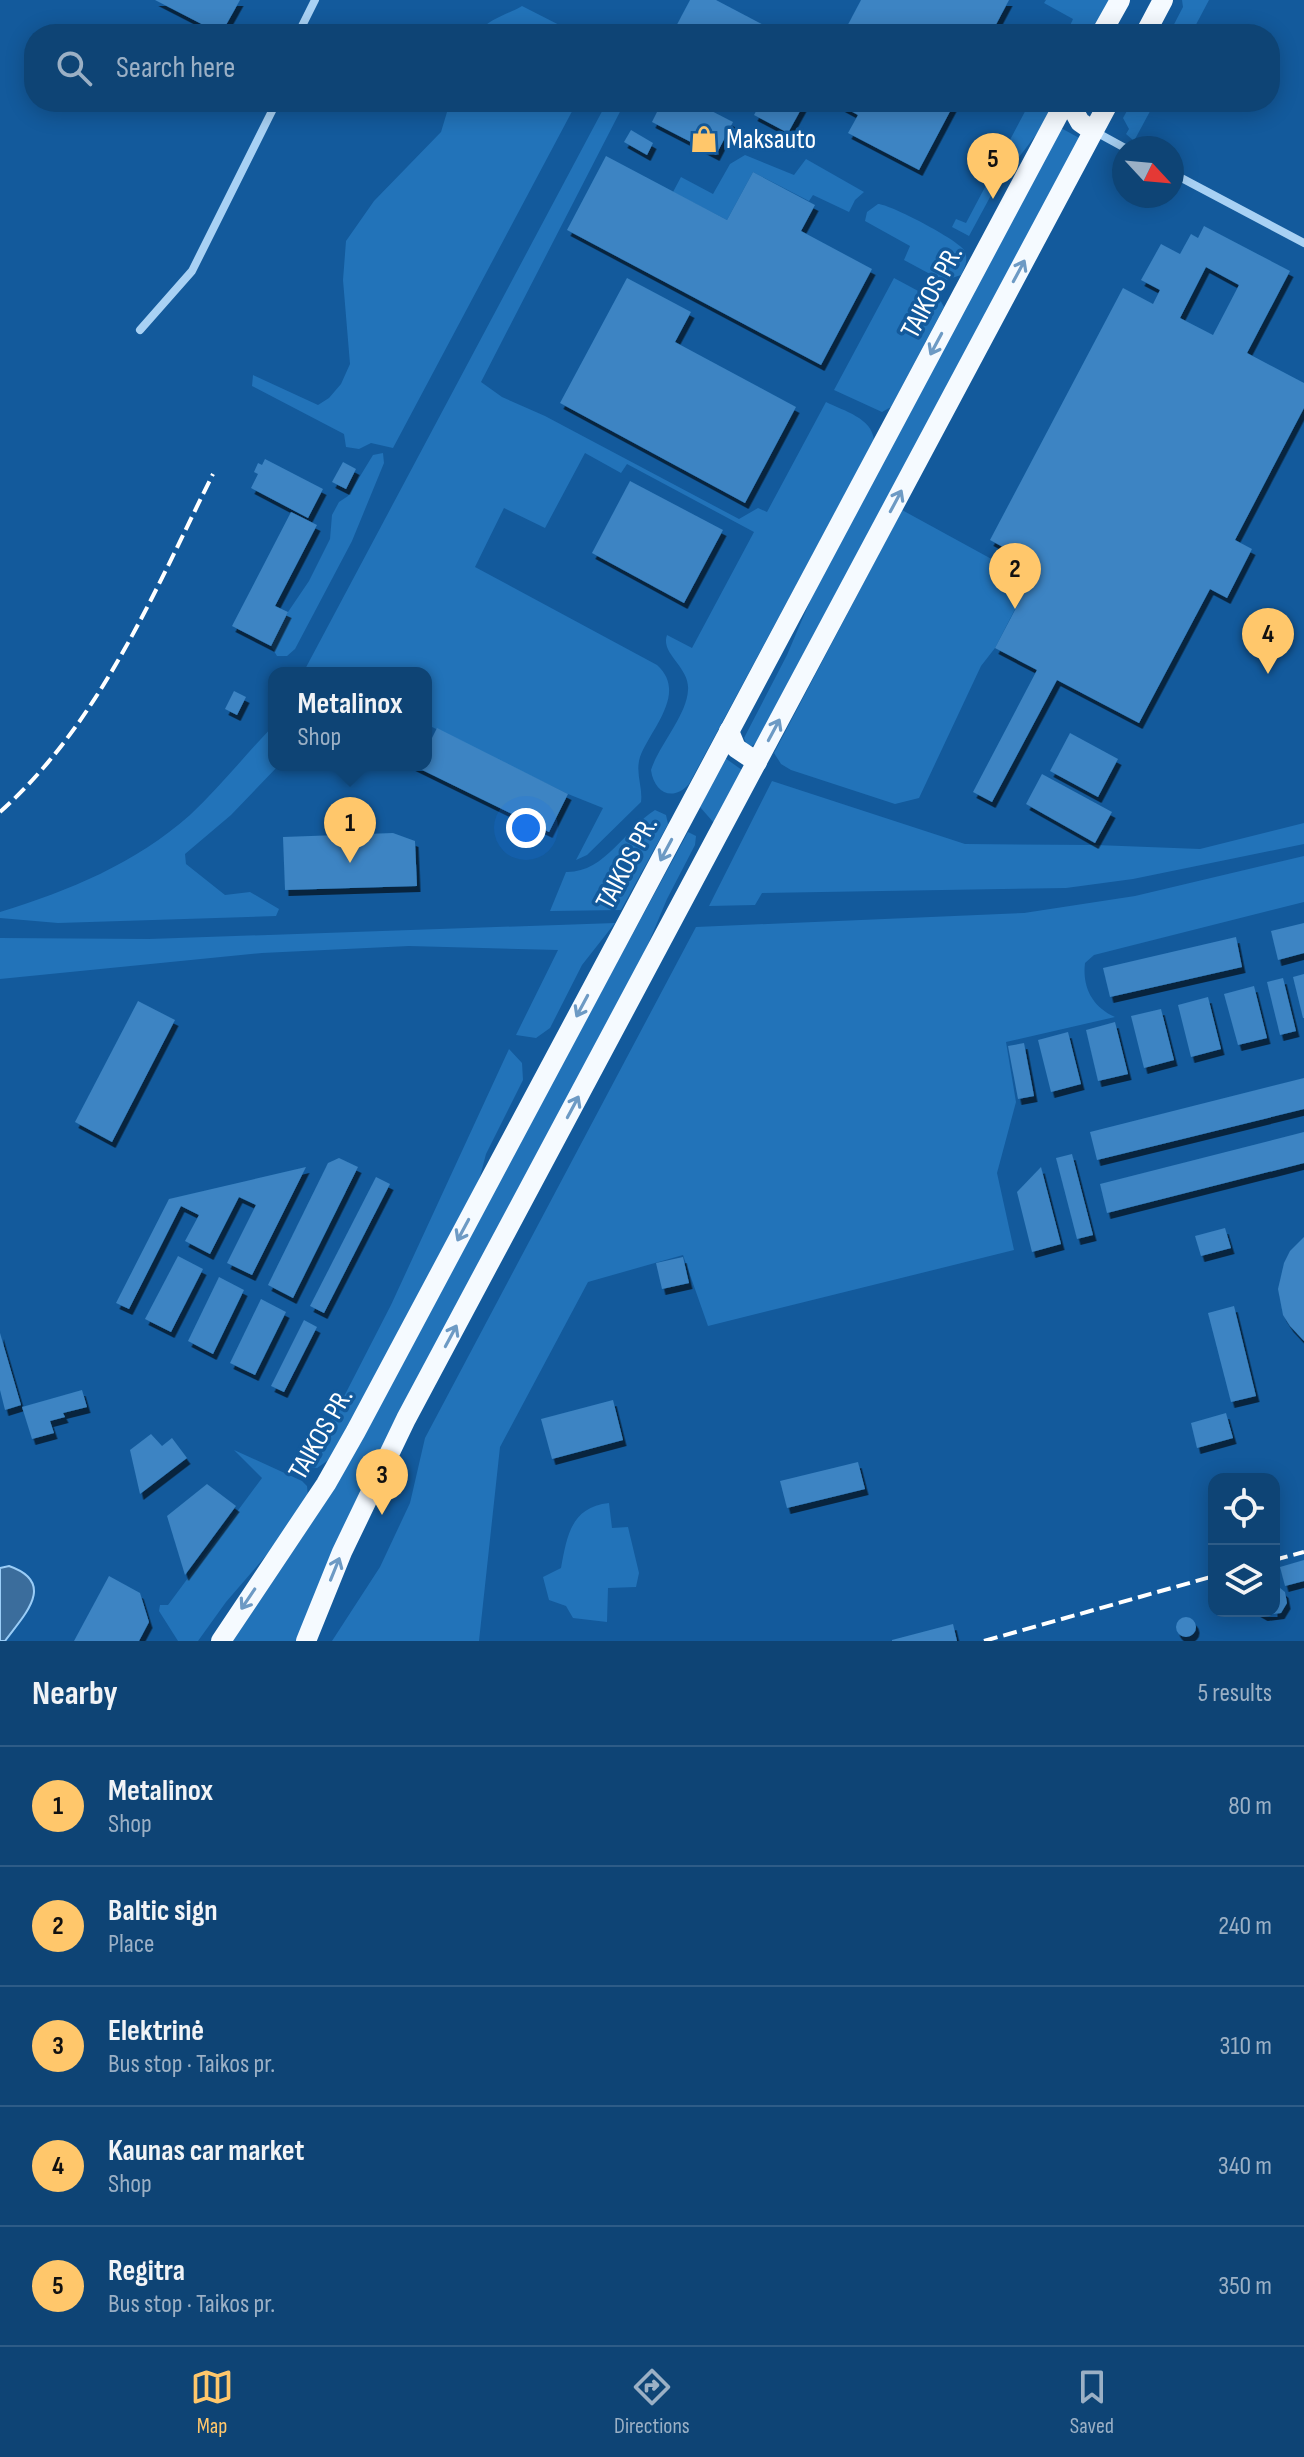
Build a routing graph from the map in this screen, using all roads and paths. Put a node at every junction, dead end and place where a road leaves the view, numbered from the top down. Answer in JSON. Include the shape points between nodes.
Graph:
{"nodes":[{"id":1,"x":315,"y":0,"type":"edge"},
{"id":2,"x":1120,"y":0,"type":"edge"},
{"id":3,"x":1163,"y":0,"type":"edge"},
{"id":4,"x":303,"y":24,"type":"edge"},
{"id":5,"x":1107,"y":24,"type":"edge"},
{"id":6,"x":1150,"y":24,"type":"edge"},
{"id":7,"x":272,"y":112,"type":"edge"},
{"id":8,"x":1062,"y":112,"type":"edge"},
{"id":9,"x":1074,"y":112,"type":"edge"},
{"id":10,"x":1103,"y":112,"type":"edge"},
{"id":11,"x":1093,"y":131,"type":"junction"},
{"id":12,"x":1112,"y":141,"type":"edge"},
{"id":13,"x":1184,"y":179,"type":"edge"},
{"id":14,"x":1304,"y":243,"type":"edge"},
{"id":15,"x":140,"y":330,"type":"dead end"},
{"id":16,"x":729,"y":731,"type":"junction"},
{"id":17,"x":757,"y":762,"type":"junction"},
{"id":18,"x":686,"y":813,"type":"junction"},
{"id":19,"x":711,"y":848,"type":"junction"},
{"id":20,"x":221,"y":1641,"type":"edge"},
{"id":21,"x":306,"y":1641,"type":"edge"}],
"edges":[{"from":1,"to":4,"type":"street"},
{"from":2,"to":5,"type":"main road"},
{"from":3,"to":6,"type":"main road"},
{"from":7,"to":15,"type":"street","via":[[192,271]]},
{"from":8,"to":16,"type":"main road","name":"TAIKOS PR.","one_way":true},
{"from":9,"to":11,"type":"main road","name":"TAIKOS PR."},
{"from":10,"to":11,"type":"main road"},
{"from":11,"to":12,"type":"street"},
{"from":17,"to":11,"type":"main road","one_way":true},
{"from":13,"to":14,"type":"street"},
{"from":16,"to":17,"type":"main road","via":[[736,748]]},
{"from":16,"to":18,"type":"main road","name":"TAIKOS PR."},
{"from":17,"to":19,"type":"main road"},
{"from":18,"to":19,"type":"main road","via":[[704,826]]},
{"from":18,"to":20,"type":"main road","name":"TAIKOS PR.","one_way":true,"via":[[341,1458]]},
{"from":21,"to":19,"type":"main road","one_way":true,"via":[[396,1438]]}]}
